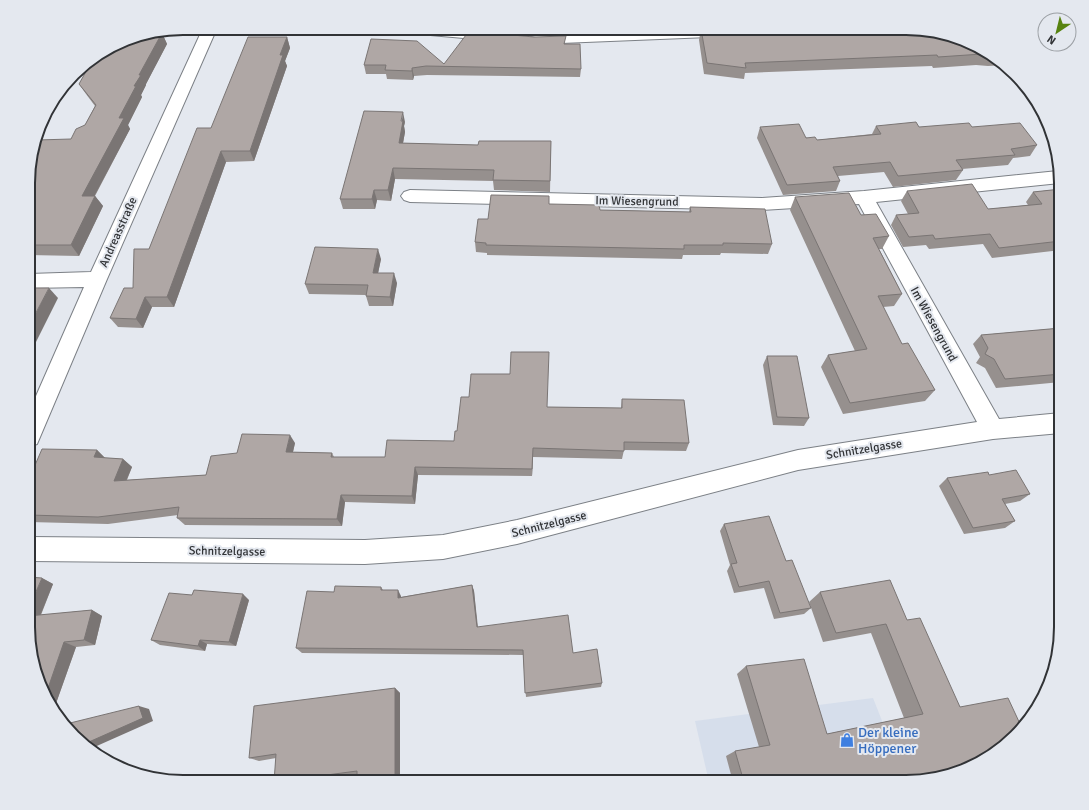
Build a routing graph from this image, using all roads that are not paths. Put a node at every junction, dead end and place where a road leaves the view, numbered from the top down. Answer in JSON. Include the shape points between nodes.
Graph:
{"nodes":[{"id":1,"x":207,"y":35,"type":"edge"},
{"id":2,"x":480,"y":35,"type":"edge"},
{"id":3,"x":681,"y":35,"type":"edge"},
{"id":4,"x":1054,"y":178,"type":"edge"},
{"id":5,"x":410,"y":196,"type":"dead end"},
{"id":6,"x":864,"y":197,"type":"junction"},
{"id":7,"x":97,"y":279,"type":"junction"},
{"id":8,"x":35,"y":281,"type":"edge"},
{"id":9,"x":35,"y":423,"type":"edge"},
{"id":10,"x":1054,"y":424,"type":"edge"},
{"id":11,"x":993,"y":429,"type":"junction"},
{"id":12,"x":35,"y":549,"type":"edge"}],
"edges":[{"from":1,"to":7,"type":"street","name":"Andreasstraße"},
{"from":2,"to":3,"type":"street","via":[[534,40]]},
{"from":4,"to":6,"type":"street","name":"Im Wiesengrund"},
{"from":5,"to":6,"type":"street","name":"Im Wiesengrund","via":[[762,204]]},
{"from":6,"to":11,"type":"street","name":"Im Wiesengrund"},
{"from":7,"to":8,"type":"street"},
{"from":7,"to":9,"type":"street","name":"Andreasstraße"},
{"from":10,"to":11,"type":"street","name":"Schnitzelgasse"},
{"from":11,"to":12,"type":"street","name":"Schnitzelgasse","via":[[798,460],[517,532],[442,547],[365,552]]}]}
